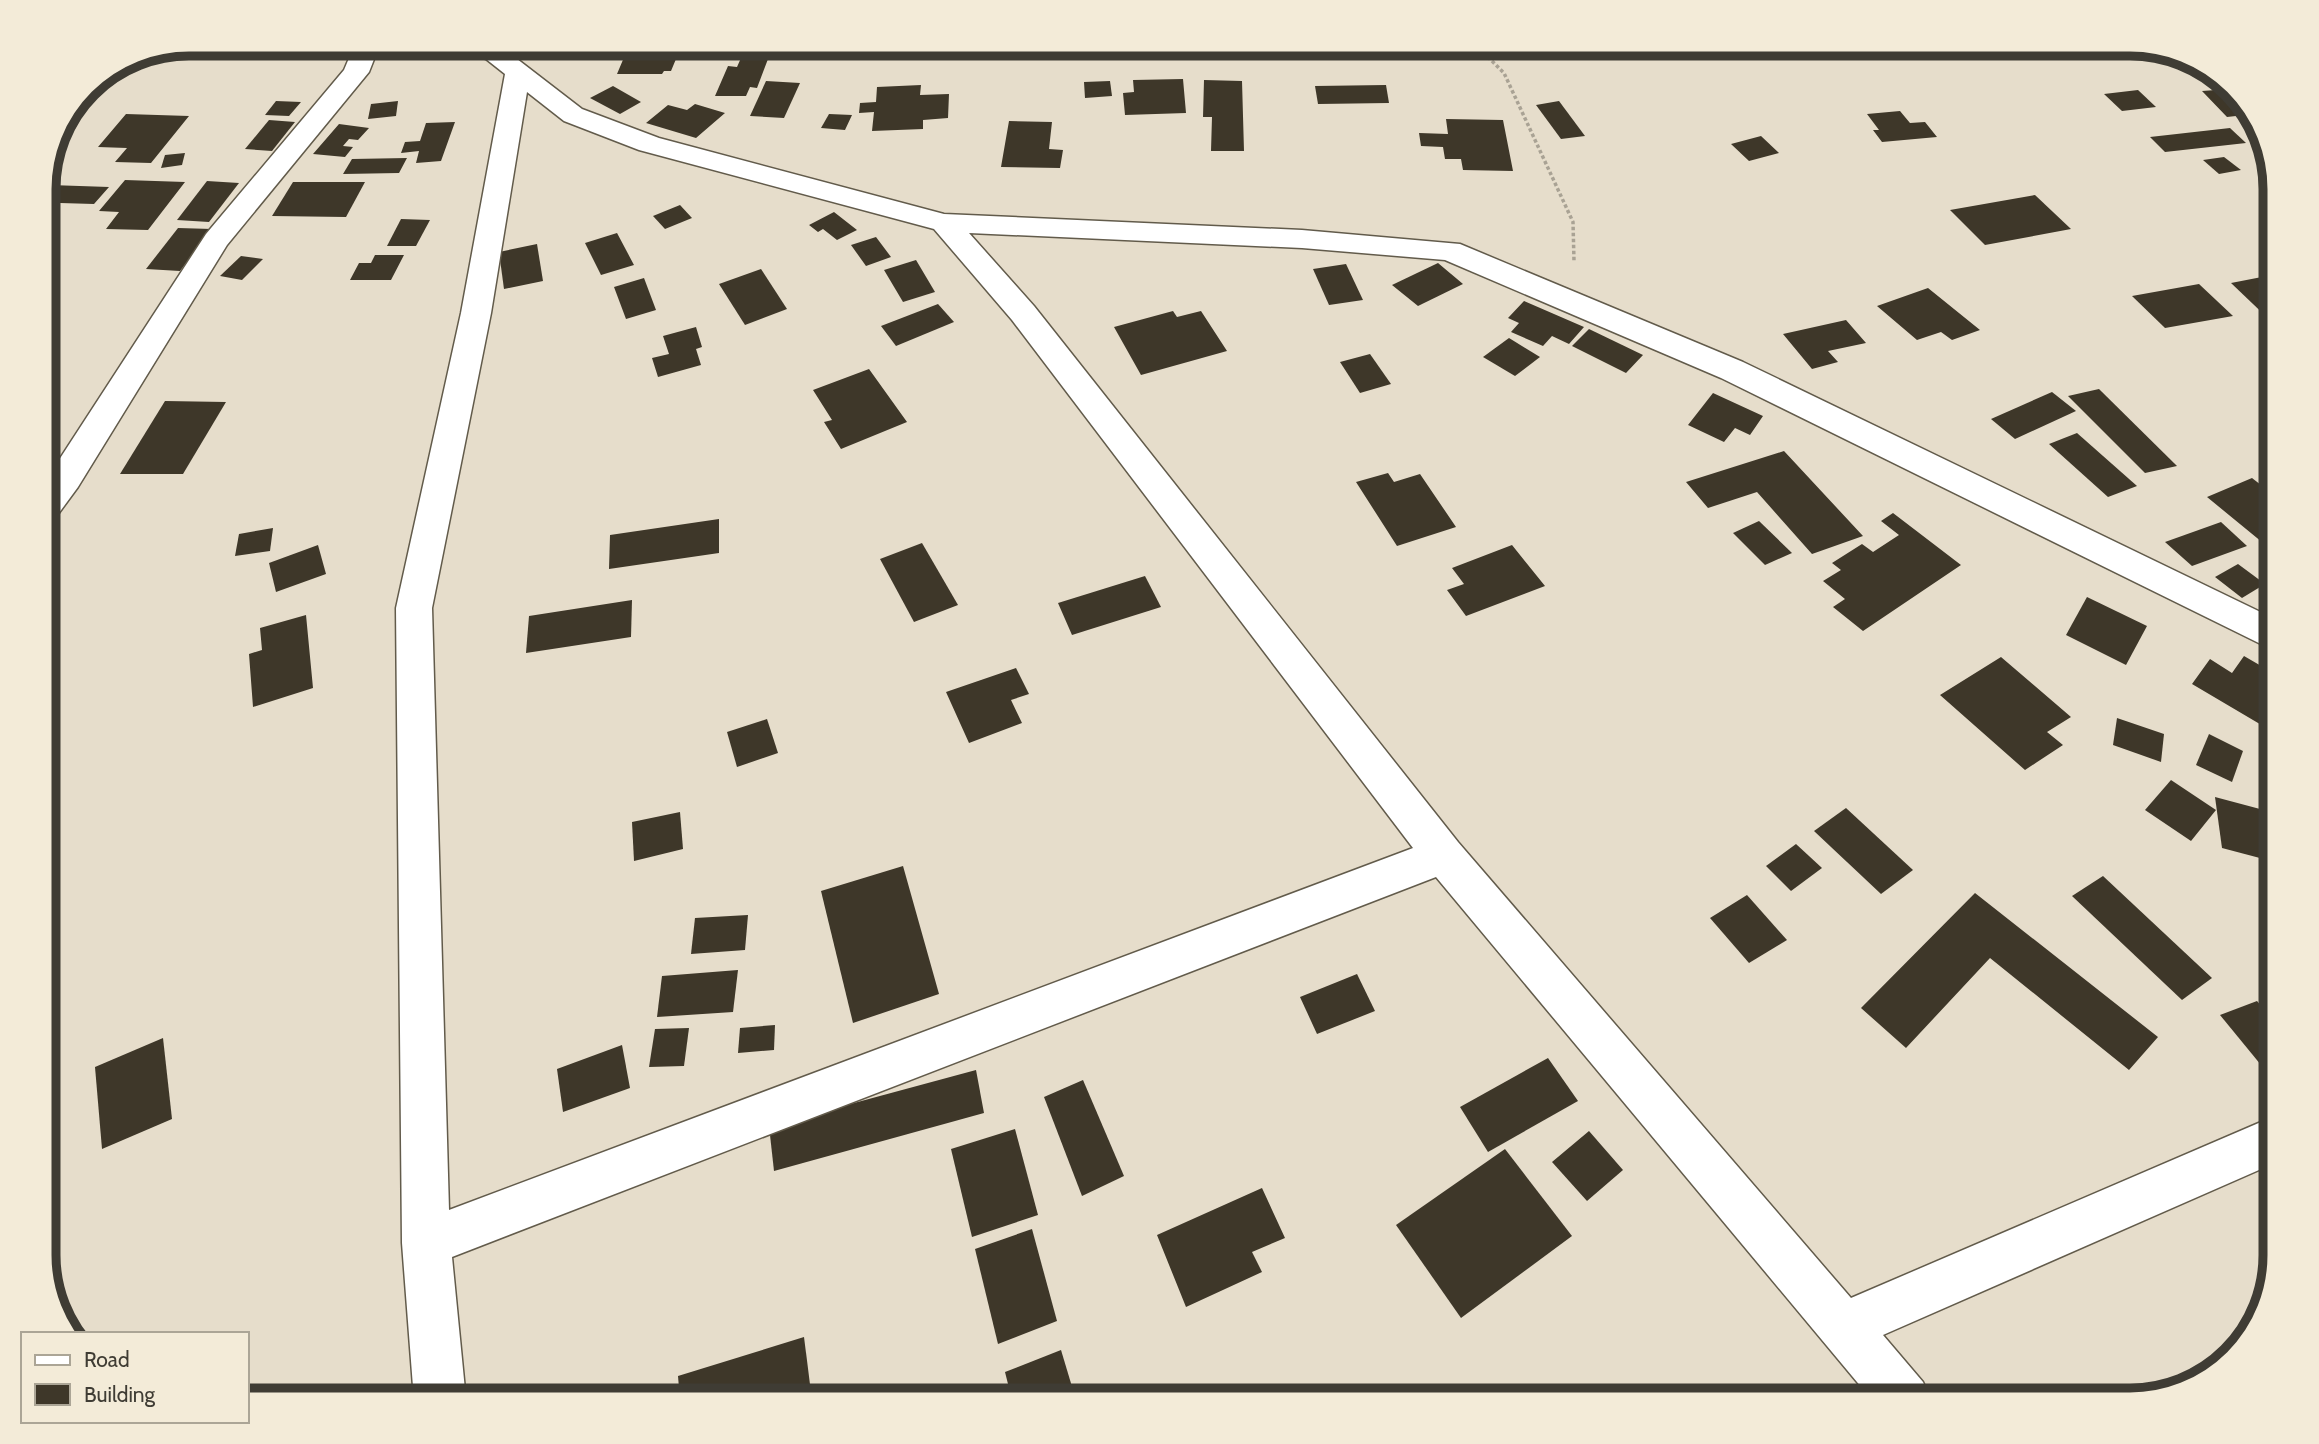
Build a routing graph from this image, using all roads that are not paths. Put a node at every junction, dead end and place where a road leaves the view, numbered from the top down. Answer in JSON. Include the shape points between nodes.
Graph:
{"nodes":[{"id":1,"x":362,"y":56,"type":"edge"},
{"id":2,"x":498,"y":56,"type":"edge"},
{"id":3,"x":518,"y":71,"type":"junction"},
{"id":4,"x":944,"y":223,"type":"junction"},
{"id":5,"x":56,"y":489,"type":"edge"},
{"id":6,"x":2263,"y":630,"type":"edge"},
{"id":7,"x":1443,"y":855,"type":"junction"},
{"id":8,"x":2263,"y":1144,"type":"edge"},
{"id":9,"x":426,"y":1243,"type":"junction"},
{"id":10,"x":1844,"y":1326,"type":"junction"},
{"id":11,"x":439,"y":1388,"type":"edge"},
{"id":12,"x":1895,"y":1388,"type":"edge"}],
"edges":[{"from":1,"to":5,"type":"street","via":[[356,72],[216,240]]},
{"from":2,"to":3,"type":"street"},
{"from":3,"to":4,"type":"street","via":[[573,114],[649,145]]},
{"from":3,"to":9,"type":"street","via":[[476,313],[414,608]]},
{"from":4,"to":6,"type":"street","via":[[1315,240],[1450,251],[1732,370]]},
{"from":4,"to":7,"type":"street","via":[[1023,313]]},
{"from":7,"to":9,"type":"street"},
{"from":7,"to":10,"type":"street"},
{"from":8,"to":10,"type":"street"},
{"from":9,"to":11,"type":"street"},
{"from":10,"to":12,"type":"street"}]}
